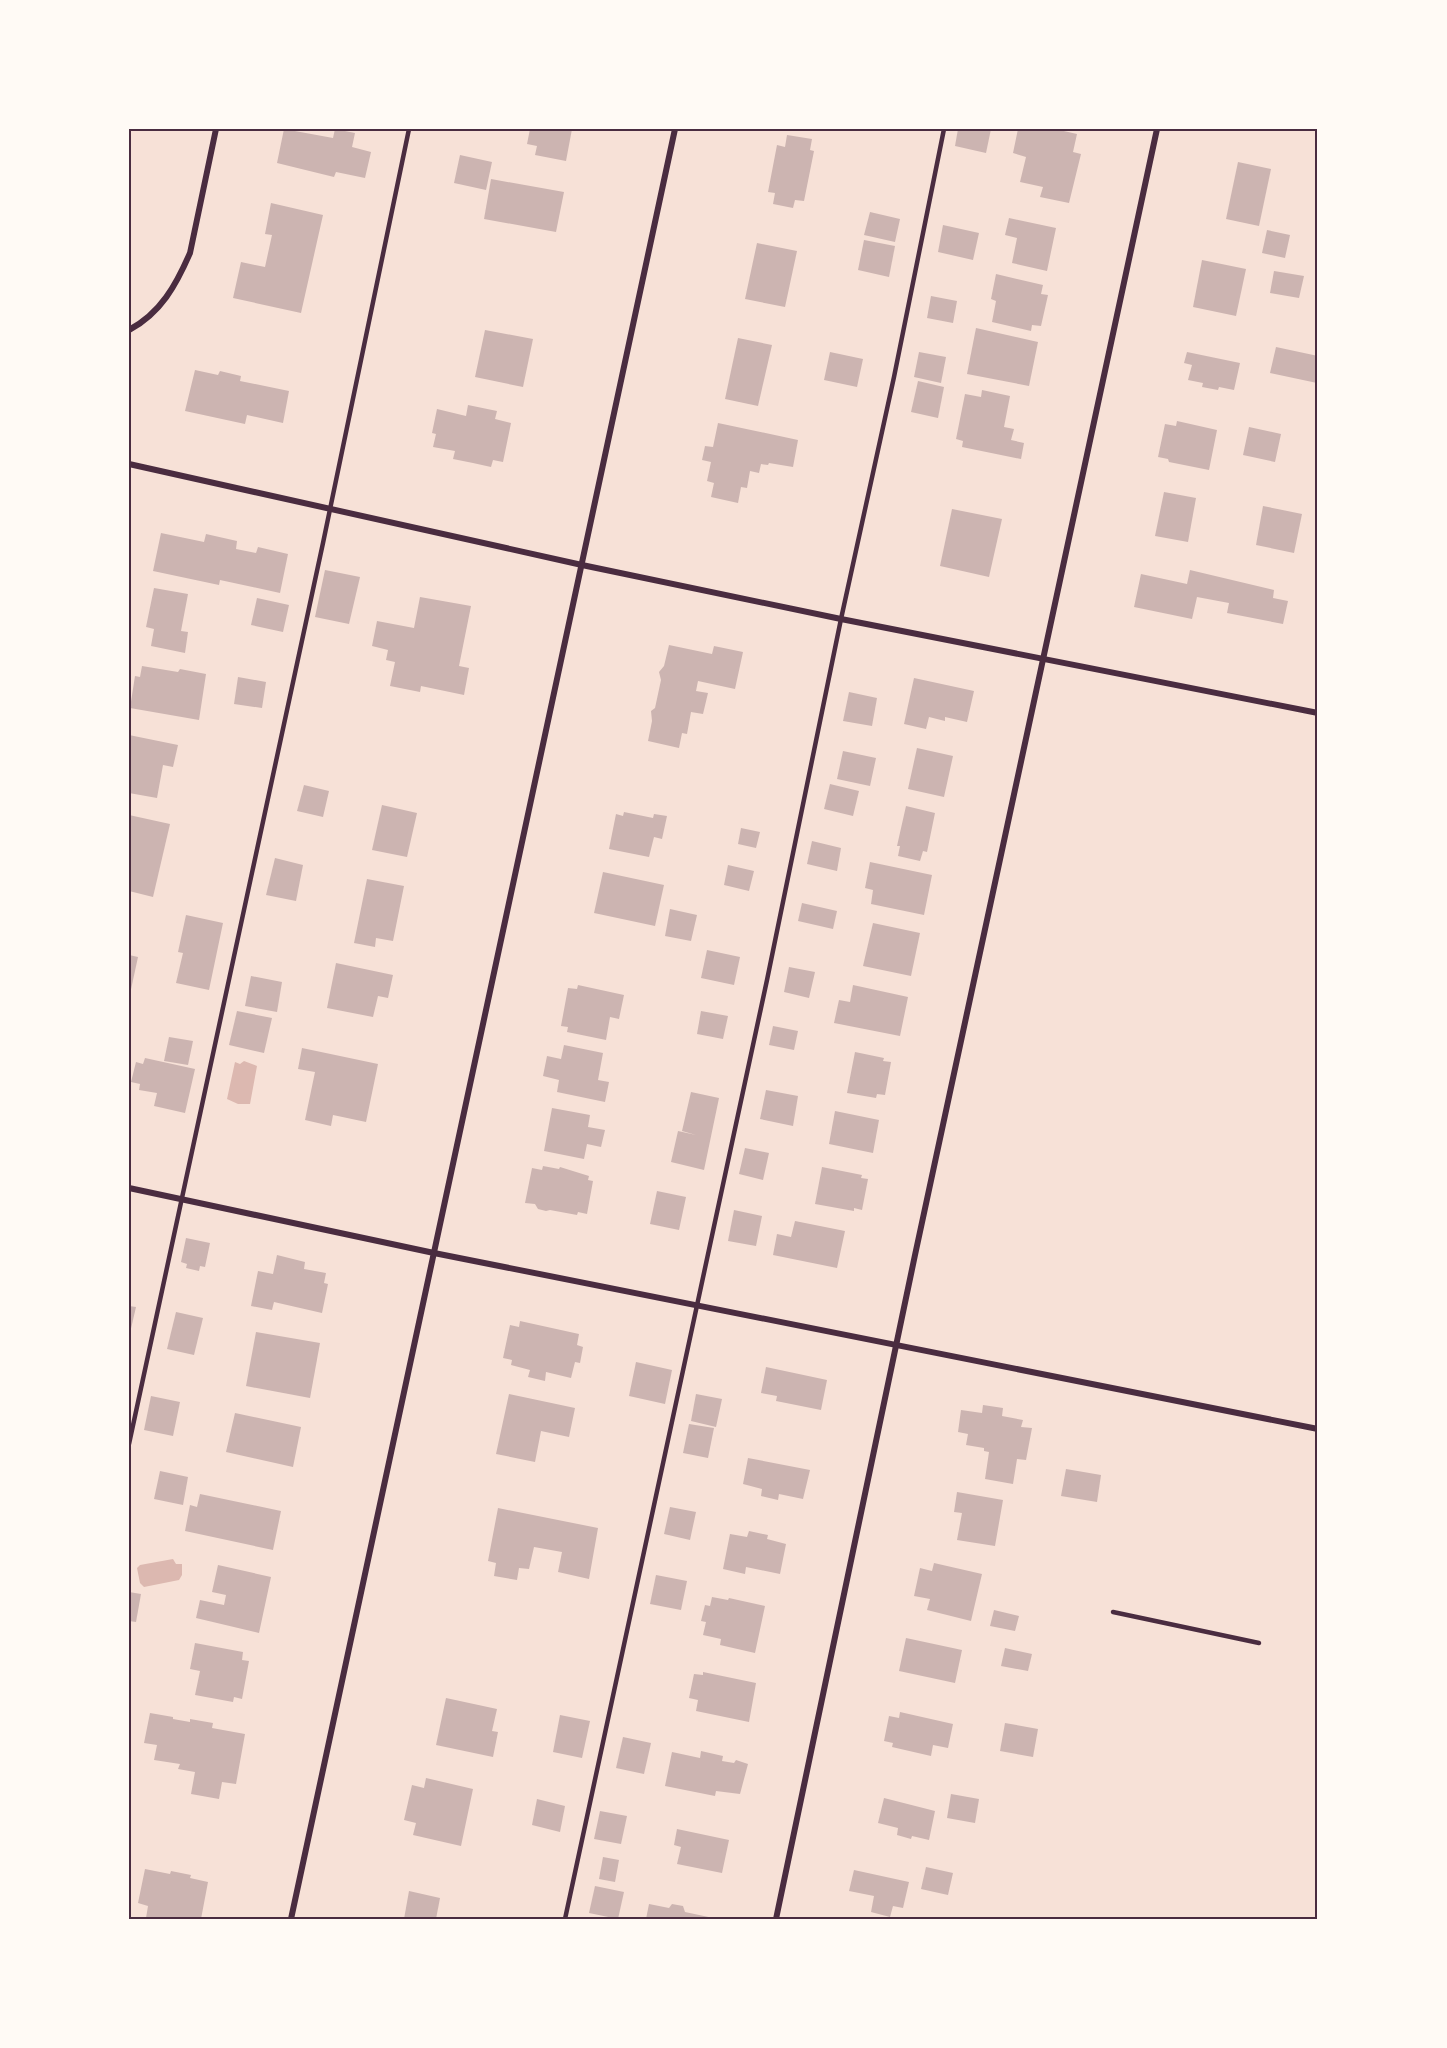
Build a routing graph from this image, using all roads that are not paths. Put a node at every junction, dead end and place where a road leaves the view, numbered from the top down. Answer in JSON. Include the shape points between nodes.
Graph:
{"nodes":[{"id":1,"x":216,"y":129,"type":"edge"},
{"id":2,"x":409,"y":129,"type":"edge"},
{"id":3,"x":675,"y":129,"type":"edge"},
{"id":4,"x":944,"y":129,"type":"edge"},
{"id":5,"x":1157,"y":129,"type":"edge"},
{"id":6,"x":129,"y":330,"type":"edge"},
{"id":7,"x":129,"y":464,"type":"edge"},
{"id":8,"x":330,"y":508,"type":"junction"},
{"id":9,"x":582,"y":565,"type":"junction"},
{"id":10,"x":841,"y":620,"type":"junction"},
{"id":11,"x":1043,"y":659,"type":"junction"},
{"id":12,"x":1318,"y":713,"type":"edge"},
{"id":13,"x":129,"y":1188,"type":"edge"},
{"id":14,"x":182,"y":1199,"type":"junction"},
{"id":15,"x":434,"y":1253,"type":"junction"},
{"id":16,"x":696,"y":1305,"type":"junction"},
{"id":17,"x":897,"y":1345,"type":"junction"},
{"id":18,"x":1318,"y":1429,"type":"edge"},
{"id":19,"x":129,"y":1444,"type":"edge"},
{"id":20,"x":1113,"y":1612,"type":"dead end"},
{"id":21,"x":1259,"y":1643,"type":"dead end"},
{"id":22,"x":291,"y":1919,"type":"edge"},
{"id":23,"x":565,"y":1919,"type":"edge"},
{"id":24,"x":776,"y":1919,"type":"edge"}],
"edges":[{"from":1,"to":6,"type":"street","via":[[183,270],[161,304],[145,321]]},
{"from":2,"to":8,"type":"lane"},
{"from":3,"to":9,"type":"street"},
{"from":4,"to":10,"type":"lane"},
{"from":5,"to":11,"type":"street"},
{"from":7,"to":8,"type":"street"},
{"from":8,"to":9,"type":"street"},
{"from":8,"to":14,"type":"lane"},
{"from":9,"to":10,"type":"street"},
{"from":9,"to":15,"type":"street"},
{"from":10,"to":11,"type":"street"},
{"from":10,"to":16,"type":"lane"},
{"from":11,"to":12,"type":"street"},
{"from":11,"to":17,"type":"street"},
{"from":13,"to":14,"type":"street"},
{"from":14,"to":15,"type":"street"},
{"from":14,"to":19,"type":"lane"},
{"from":15,"to":16,"type":"street"},
{"from":15,"to":22,"type":"street"},
{"from":16,"to":17,"type":"street"},
{"from":16,"to":23,"type":"lane"},
{"from":17,"to":18,"type":"street"},
{"from":17,"to":24,"type":"street"},
{"from":20,"to":21,"type":"lane"}]}
